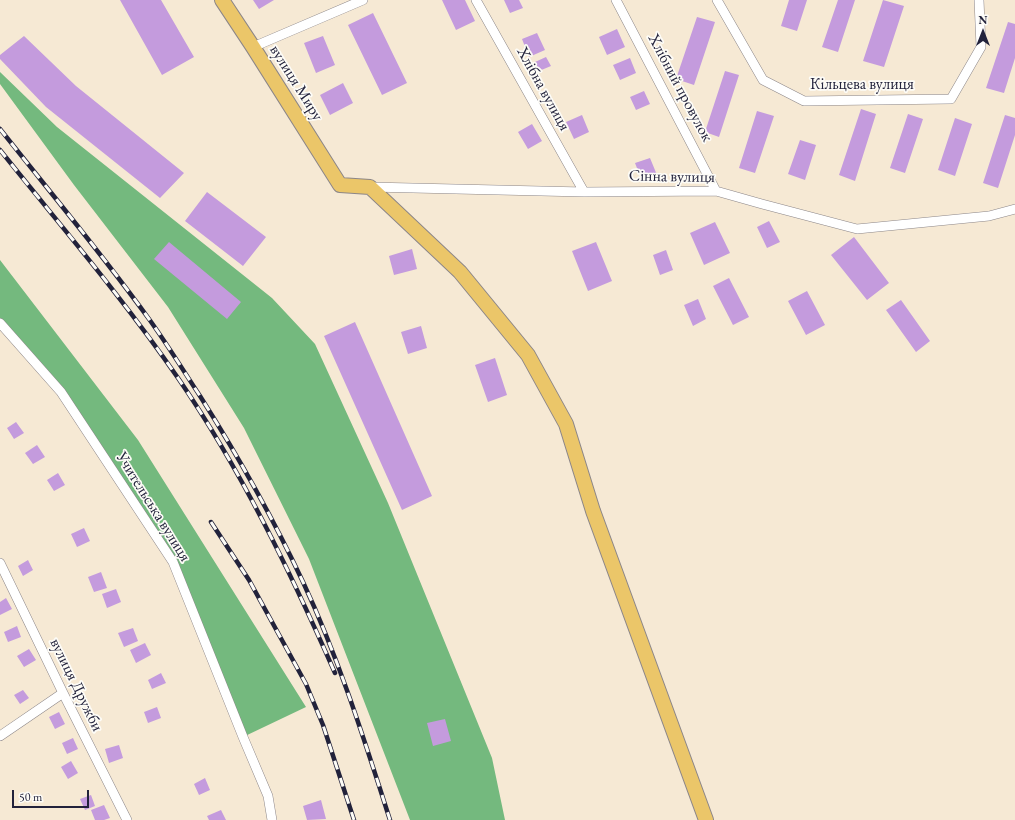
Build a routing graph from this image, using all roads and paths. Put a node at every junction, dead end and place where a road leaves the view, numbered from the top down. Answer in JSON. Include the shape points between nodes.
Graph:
{"nodes":[{"id":1,"x":222,"y":0,"type":"edge"},
{"id":2,"x":361,"y":0,"type":"edge"},
{"id":3,"x":476,"y":0,"type":"edge"},
{"id":4,"x":616,"y":0,"type":"edge"},
{"id":5,"x":716,"y":0,"type":"edge"},
{"id":6,"x":979,"y":0,"type":"edge"},
{"id":7,"x":253,"y":47,"type":"junction"},
{"id":8,"x":370,"y":187,"type":"junction"},
{"id":9,"x":716,"y":191,"type":"junction"},
{"id":10,"x":584,"y":192,"type":"junction"},
{"id":11,"x":1015,"y":209,"type":"edge"},
{"id":12,"x":0,"y":323,"type":"edge"},
{"id":13,"x":0,"y":563,"type":"edge"},
{"id":14,"x":63,"y":693,"type":"junction"},
{"id":15,"x":0,"y":736,"type":"edge"},
{"id":16,"x":127,"y":820,"type":"edge"},
{"id":17,"x":272,"y":820,"type":"edge"},
{"id":18,"x":706,"y":820,"type":"edge"}],
"edges":[{"from":1,"to":7,"type":"main road","name":"вулиця Миру"},
{"from":2,"to":7,"type":"street"},
{"from":3,"to":10,"type":"street","name":"Хлібна вулиця"},
{"from":4,"to":9,"type":"street","name":"Хлібний провулок"},
{"from":5,"to":6,"type":"street","name":"Кільцева вулиця","via":[[763,80],[804,101],[951,99],[981,47]]},
{"from":7,"to":8,"type":"main road","name":"вулиця Миру","via":[[340,185]]},
{"from":8,"to":10,"type":"street","name":"Сінна вулиця"},
{"from":8,"to":18,"type":"main road","via":[[460,272],[528,355],[566,424],[593,511]]},
{"from":9,"to":10,"type":"street","name":"Сінна вулиця"},
{"from":9,"to":11,"type":"street","name":"Сінна вулиця","via":[[857,229],[989,216]]},
{"from":12,"to":17,"type":"street","name":"Учительська вулиця","via":[[61,392],[173,562],[268,796]]},
{"from":13,"to":14,"type":"street","name":"вулиця Дружби"},
{"from":14,"to":15,"type":"street"},
{"from":14,"to":16,"type":"street","name":"вулиця Дружби"}]}
